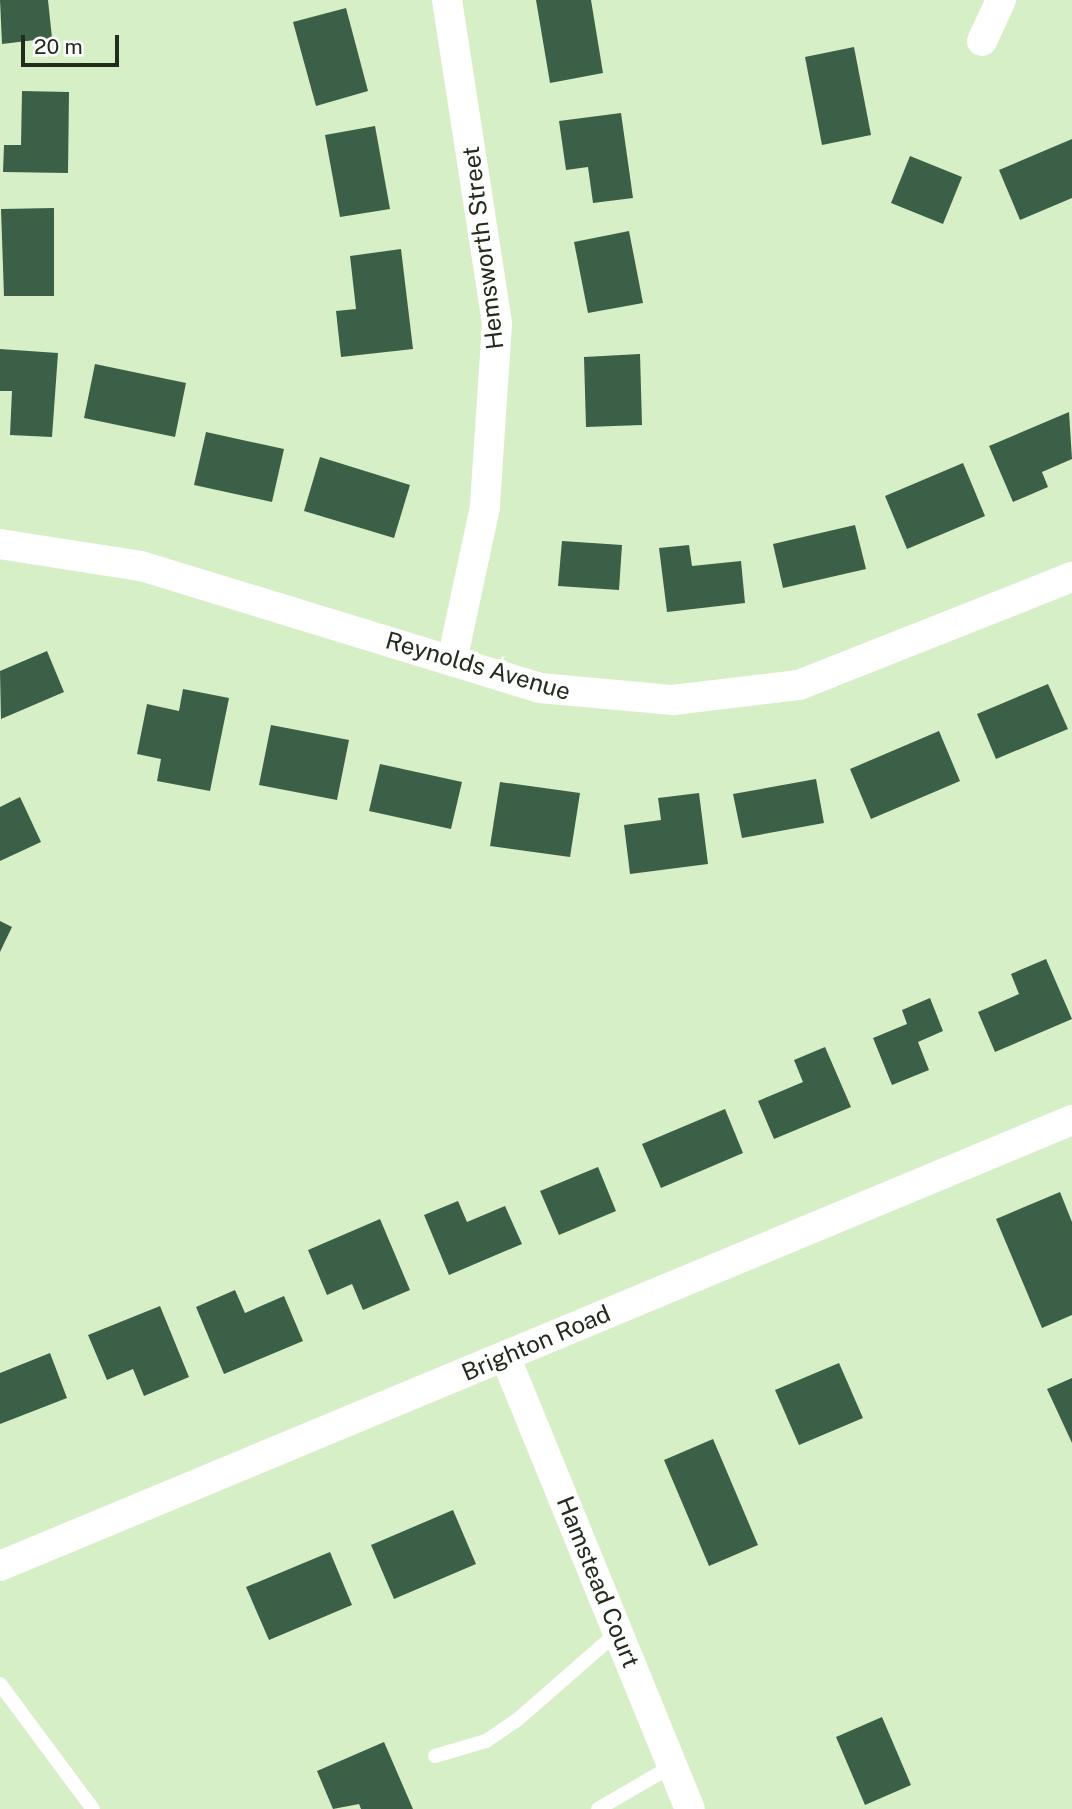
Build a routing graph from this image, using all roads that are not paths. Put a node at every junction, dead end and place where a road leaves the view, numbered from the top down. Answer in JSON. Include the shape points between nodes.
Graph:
{"nodes":[{"id":1,"x":447,"y":0,"type":"edge"},
{"id":2,"x":1001,"y":0,"type":"edge"},
{"id":3,"x":982,"y":41,"type":"dead end"},
{"id":4,"x":0,"y":544,"type":"edge"},
{"id":5,"x":1072,"y":577,"type":"edge"},
{"id":6,"x":452,"y":661,"type":"junction"},
{"id":7,"x":1072,"y":1120,"type":"edge"},
{"id":8,"x":505,"y":1356,"type":"junction"},
{"id":9,"x":0,"y":1566,"type":"edge"},
{"id":10,"x":618,"y":1632,"type":"junction"},
{"id":11,"x":0,"y":1684,"type":"edge"},
{"id":12,"x":435,"y":1756,"type":"dead end"},
{"id":13,"x":672,"y":1766,"type":"junction"},
{"id":14,"x":93,"y":1809,"type":"edge"},
{"id":15,"x":598,"y":1809,"type":"edge"},
{"id":16,"x":690,"y":1809,"type":"edge"}],
"edges":[{"from":1,"to":6,"type":"street","name":"Hemsworth Street","via":[[496,324],[485,508]]},
{"from":2,"to":3,"type":"street"},
{"from":4,"to":6,"type":"street","name":"Reynolds Avenue","via":[[141,566]]},
{"from":5,"to":6,"type":"street","name":"Reynolds Avenue","via":[[863,664],[736,697],[600,698]]},
{"from":7,"to":8,"type":"street","name":"Brighton Road"},
{"from":8,"to":9,"type":"street","name":"Brighton Road"},
{"from":8,"to":10,"type":"street","name":"Hamstead Court"},
{"from":10,"to":12,"type":"lane","via":[[517,1720],[486,1741]]},
{"from":10,"to":13,"type":"street","name":"Hamstead Court"},
{"from":11,"to":14,"type":"lane"},
{"from":13,"to":15,"type":"lane"},
{"from":13,"to":16,"type":"street","name":"Hamstead Court"}]}
